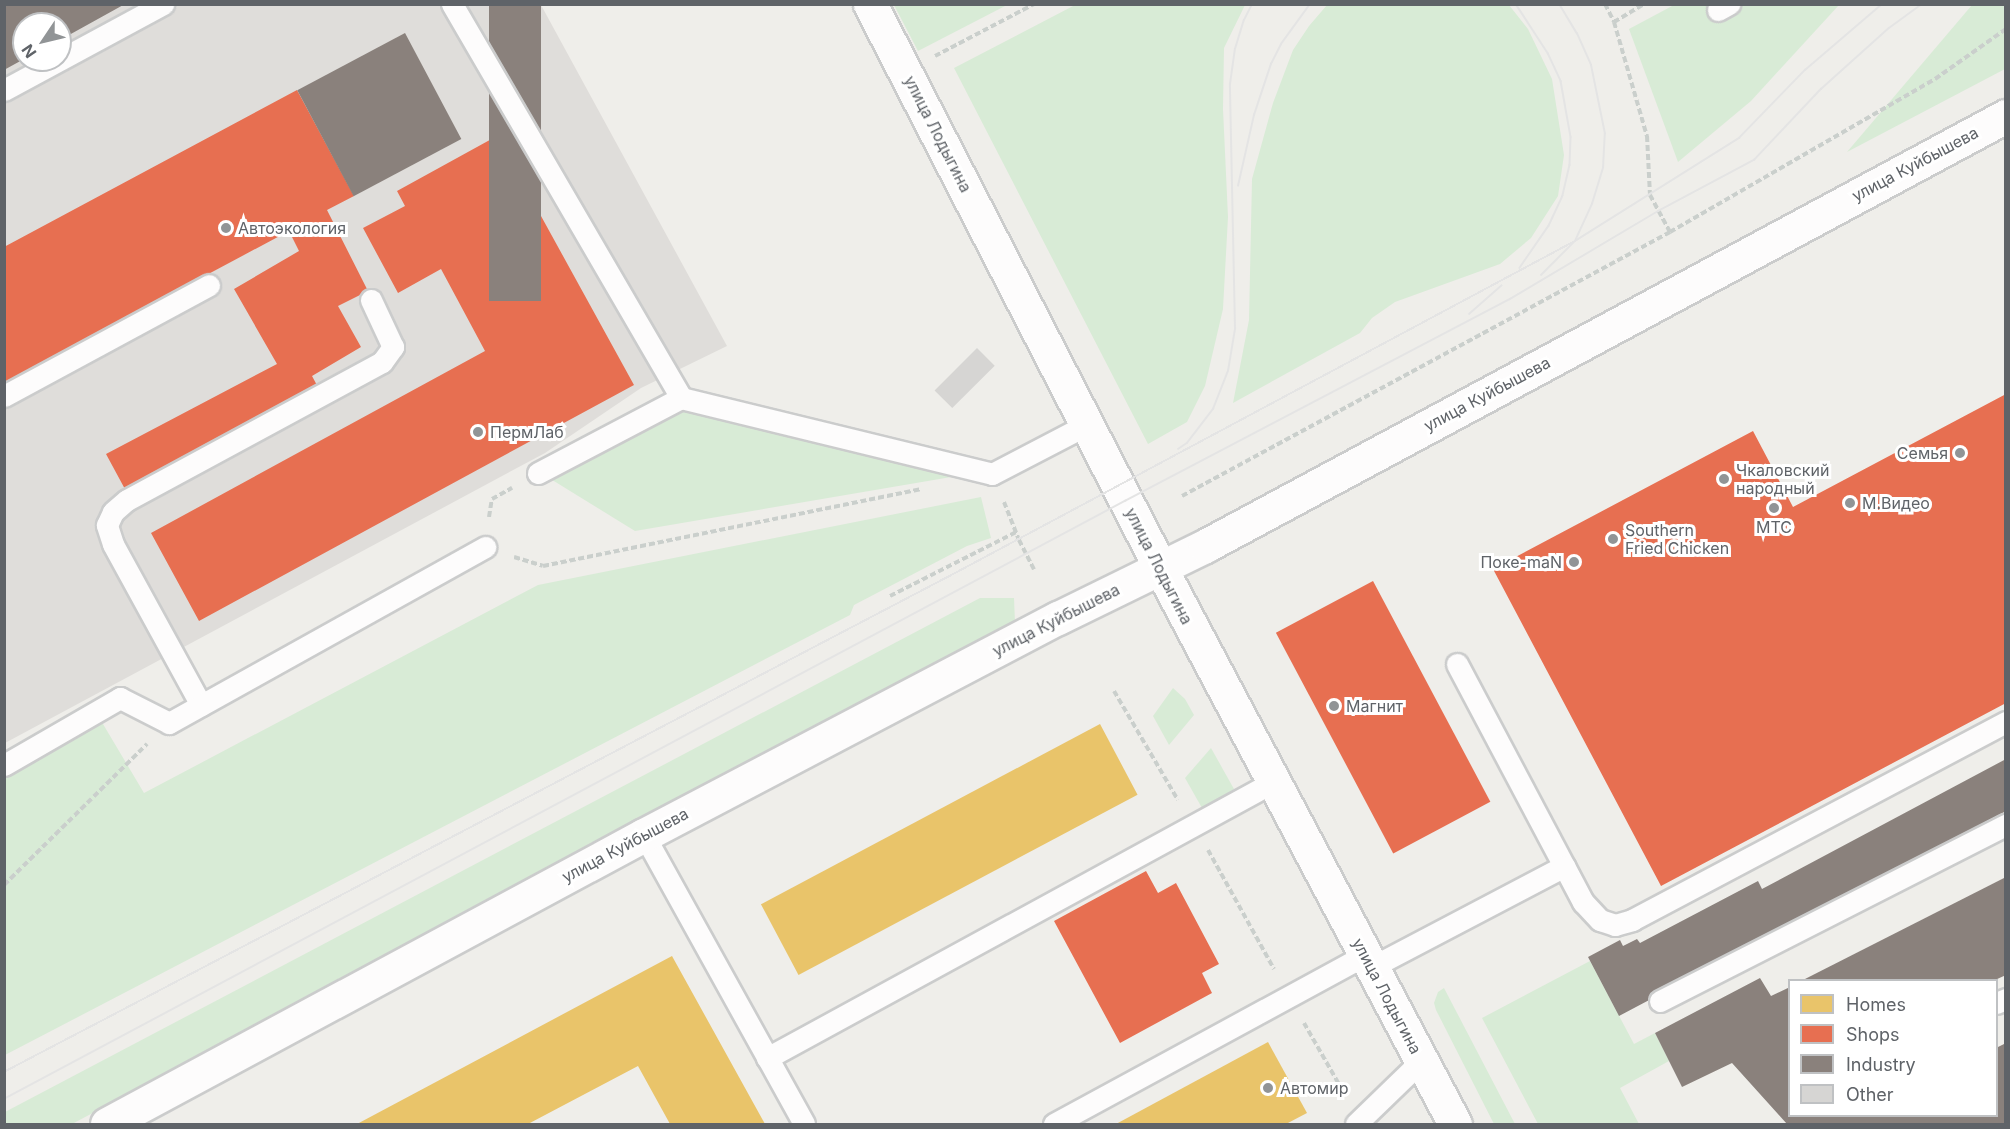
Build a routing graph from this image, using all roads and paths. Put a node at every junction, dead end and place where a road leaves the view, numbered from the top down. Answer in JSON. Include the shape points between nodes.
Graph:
{"nodes":[{"id":1,"x":163,"y":4,"type":"edge"},
{"id":2,"x":452,"y":4,"type":"edge"},
{"id":3,"x":870,"y":4,"type":"edge"},
{"id":4,"x":1034,"y":4,"type":"edge"},
{"id":5,"x":1605,"y":4,"type":"edge"},
{"id":6,"x":1644,"y":4,"type":"edge"},
{"id":7,"x":1614,"y":22,"type":"junction"},
{"id":8,"x":2006,"y":29,"type":"edge"},
{"id":9,"x":905,"y":71,"type":"junction"},
{"id":10,"x":4,"y":90,"type":"edge"},
{"id":11,"x":2006,"y":116,"type":"edge"},
{"id":12,"x":1670,"y":232,"type":"junction"},
{"id":13,"x":209,"y":285,"type":"dead end"},
{"id":14,"x":371,"y":300,"type":"dead end"},
{"id":15,"x":4,"y":396,"type":"edge"},
{"id":16,"x":681,"y":398,"type":"junction"},
{"id":17,"x":1088,"y":424,"type":"junction"},
{"id":18,"x":538,"y":473,"type":"joint"},
{"id":19,"x":992,"y":474,"type":"junction"},
{"id":20,"x":923,"y":488,"type":"dead end"},
{"id":21,"x":1182,"y":495,"type":"dead end"},
{"id":22,"x":1016,"y":532,"type":"junction"},
{"id":23,"x":485,"y":547,"type":"joint"},
{"id":24,"x":543,"y":566,"type":"dead end"},
{"id":25,"x":1035,"y":569,"type":"dead end"},
{"id":26,"x":1161,"y":569,"type":"junction"},
{"id":27,"x":890,"y":596,"type":"dead end"},
{"id":28,"x":1457,"y":664,"type":"dead end"},
{"id":29,"x":1114,"y":691,"type":"dead end"},
{"id":30,"x":201,"y":705,"type":"junction"},
{"id":31,"x":2006,"y":722,"type":"edge"},
{"id":32,"x":169,"y":723,"type":"junction"},
{"id":33,"x":4,"y":765,"type":"edge"},
{"id":34,"x":1273,"y":782,"type":"junction"},
{"id":35,"x":1194,"y":825,"type":"junction"},
{"id":36,"x":2006,"y":825,"type":"edge"},
{"id":37,"x":644,"y":835,"type":"junction"},
{"id":38,"x":1564,"y":866,"type":"junction"},
{"id":39,"x":4,"y":885,"type":"edge"},
{"id":40,"x":1369,"y":961,"type":"junction"},
{"id":41,"x":1289,"y":997,"type":"junction"},
{"id":42,"x":1660,"y":1001,"type":"dead end"},
{"id":43,"x":767,"y":1058,"type":"junction"},
{"id":44,"x":1421,"y":1061,"type":"junction"},
{"id":45,"x":1358,"y":1123,"type":"edge"},
{"id":46,"x":107,"y":1125,"type":"edge"},
{"id":47,"x":804,"y":1125,"type":"edge"},
{"id":48,"x":1054,"y":1125,"type":"edge"},
{"id":49,"x":1455,"y":1125,"type":"edge"}],
"edges":[{"from":1,"to":10,"type":"lane"},
{"from":2,"to":16,"type":"lane"},
{"from":3,"to":9,"type":"main road","name":"улица Лодыгина"},
{"from":4,"to":9,"type":"path"},
{"from":5,"to":7,"type":"path"},
{"from":6,"to":7,"type":"path"},
{"from":7,"to":12,"type":"path","via":[[1647,136],[1650,195]]},
{"from":8,"to":12,"type":"path","via":[[1935,79]]},
{"from":9,"to":17,"type":"main road","name":"улица Лодыгина"},
{"from":11,"to":26,"type":"main road","name":"улица Куйбышева"},
{"from":12,"to":21,"type":"path"},
{"from":13,"to":15,"type":"lane"},
{"from":14,"to":30,"type":"lane","via":[[393,347],[382,362],[127,500],[113,512],[107,525],[113,544]]},
{"from":16,"to":18,"type":"lane"},
{"from":16,"to":19,"type":"lane"},
{"from":17,"to":19,"type":"lane"},
{"from":17,"to":26,"type":"main road","name":"улица Лодыгина"},
{"from":18,"to":23,"type":"path","via":[[492,499]]},
{"from":19,"to":22,"type":"path"},
{"from":20,"to":24,"type":"path"},
{"from":22,"to":25,"type":"path"},
{"from":22,"to":27,"type":"path"},
{"from":23,"to":30,"type":"lane"},
{"from":26,"to":34,"type":"main road","name":"улица Лодыгина"},
{"from":26,"to":37,"type":"main road","name":"улица Куйбышева","via":[[1058,618]]},
{"from":28,"to":38,"type":"lane"},
{"from":29,"to":35,"type":"path"},
{"from":30,"to":32,"type":"lane"},
{"from":31,"to":38,"type":"lane","via":[[1632,920],[1615,925],[1600,920],[1583,902]]},
{"from":32,"to":33,"type":"lane","via":[[120,698]]},
{"from":32,"to":39,"type":"path"},
{"from":34,"to":35,"type":"lane"},
{"from":34,"to":40,"type":"main road","name":"улица Лодыгина"},
{"from":35,"to":41,"type":"path"},
{"from":35,"to":43,"type":"lane"},
{"from":36,"to":42,"type":"lane"},
{"from":37,"to":43,"type":"lane"},
{"from":37,"to":46,"type":"main road","name":"улица Куйбышева"},
{"from":38,"to":40,"type":"lane"},
{"from":40,"to":41,"type":"lane"},
{"from":40,"to":44,"type":"main road","name":"улица Лодыгина"},
{"from":41,"to":45,"type":"path"},
{"from":41,"to":48,"type":"lane"},
{"from":43,"to":47,"type":"lane"},
{"from":44,"to":45,"type":"lane"},
{"from":44,"to":49,"type":"main road","name":"улица Лодыгина"}]}
